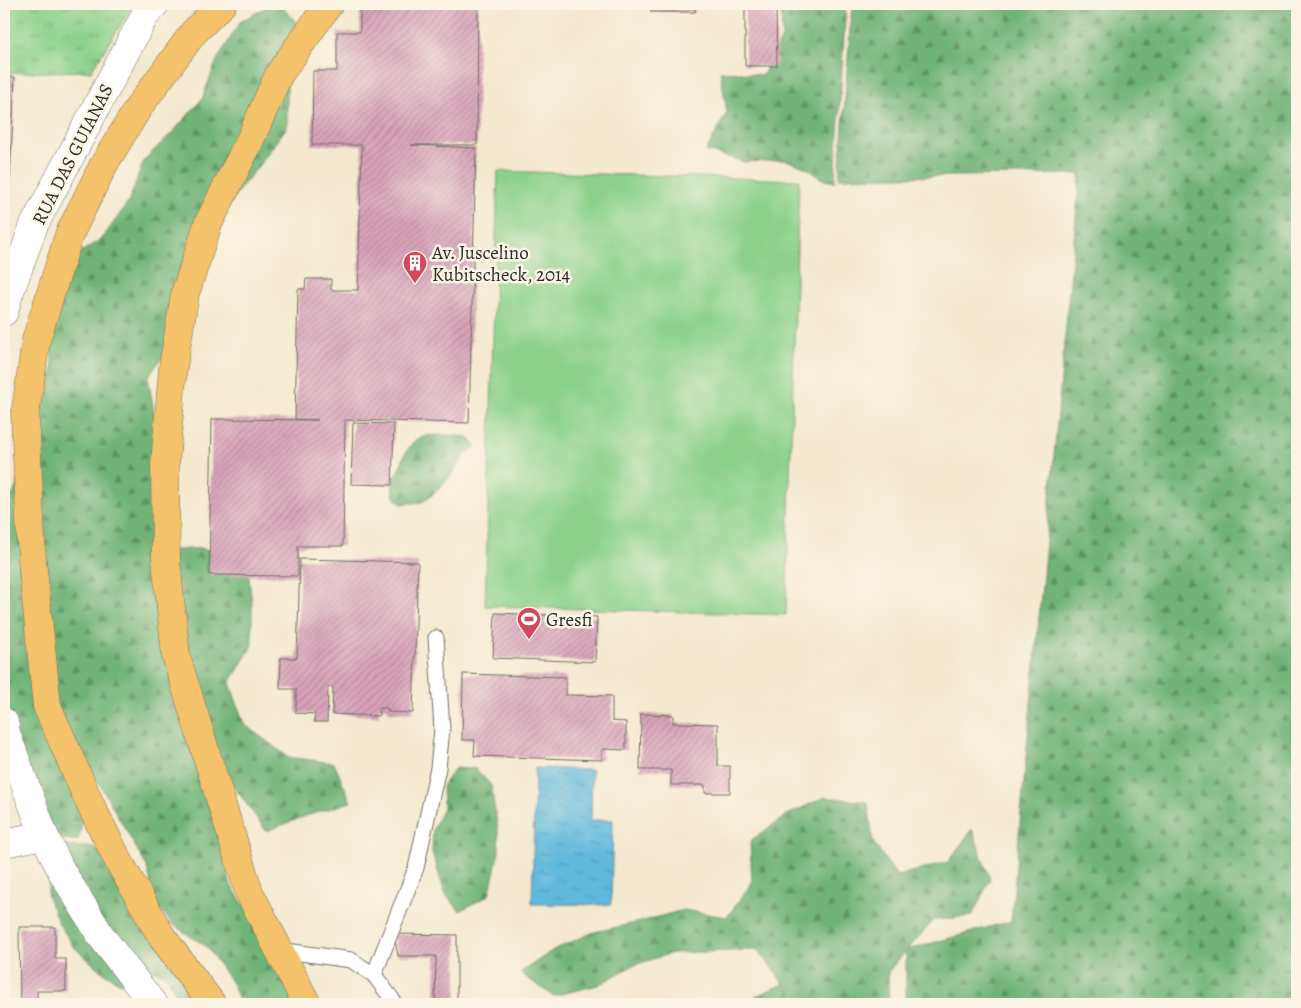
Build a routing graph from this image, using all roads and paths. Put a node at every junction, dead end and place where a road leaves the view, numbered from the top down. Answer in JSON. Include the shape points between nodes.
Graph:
{"nodes":[{"id":1,"x":155,"y":4,"type":"edge"},
{"id":2,"x":222,"y":4,"type":"edge"},
{"id":3,"x":329,"y":4,"type":"edge"},
{"id":4,"x":4,"y":312,"type":"edge"},
{"id":5,"x":436,"y":638,"type":"dead end"},
{"id":6,"x":4,"y":722,"type":"edge"},
{"id":7,"x":44,"y":836,"type":"junction"},
{"id":8,"x":4,"y":843,"type":"edge"},
{"id":9,"x":4,"y":853,"type":"edge"},
{"id":10,"x":279,"y":950,"type":"junction"},
{"id":11,"x":374,"y":975,"type":"junction"},
{"id":12,"x":153,"y":1004,"type":"edge"},
{"id":13,"x":212,"y":1004,"type":"edge"},
{"id":14,"x":307,"y":1004,"type":"edge"},
{"id":15,"x":394,"y":1004,"type":"edge"}],
"edges":[{"from":1,"to":4,"type":"street","name":"RUA DAS GUIANAS","via":[[144,17],[34,226]]},
{"from":2,"to":13,"type":"main road","via":[[194,32],[140,106],[104,164],[69,235],[36,340],[25,415],[32,560],[47,706],[118,860],[162,937]]},
{"from":3,"to":10,"type":"main road","via":[[279,74],[252,138],[208,224],[186,294],[173,367],[165,464],[166,560],[176,656],[249,892]]},
{"from":5,"to":11,"type":"lane","via":[[442,729],[438,768],[416,868]]},
{"from":6,"to":7,"type":"street"},
{"from":7,"to":8,"type":"street"},
{"from":7,"to":12,"type":"street","via":[[101,936]]},
{"from":8,"to":9,"type":"street"},
{"from":10,"to":11,"type":"lane","via":[[351,960]]},
{"from":10,"to":14,"type":"main road"},
{"from":11,"to":15,"type":"lane"}]}
